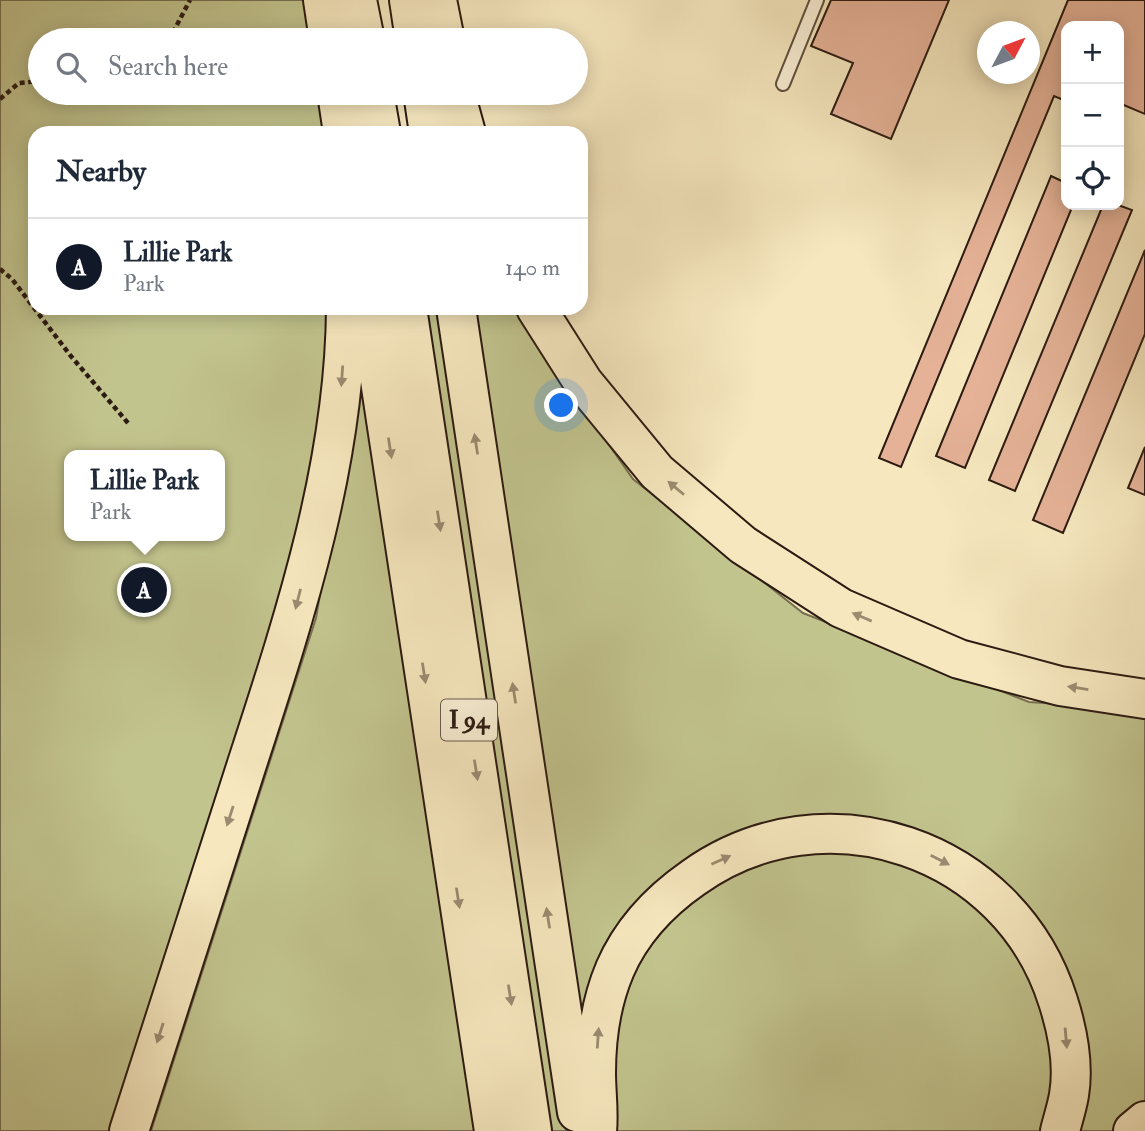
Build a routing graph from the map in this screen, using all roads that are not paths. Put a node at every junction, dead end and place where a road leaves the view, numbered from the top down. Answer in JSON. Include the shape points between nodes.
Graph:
{"nodes":[{"id":1,"x":323,"y":0,"type":"edge"},
{"id":2,"x":358,"y":0,"type":"edge"},
{"id":3,"x":409,"y":0,"type":"edge"},
{"id":4,"x":437,"y":0,"type":"edge"},
{"id":5,"x":817,"y":0,"type":"edge"},
{"id":6,"x":327,"y":28,"type":"edge"},
{"id":7,"x":363,"y":28,"type":"edge"},
{"id":8,"x":413,"y":28,"type":"edge"},
{"id":9,"x":442,"y":28,"type":"edge"},
{"id":10,"x":783,"y":84,"type":"dead end"},
{"id":11,"x":338,"y":105,"type":"edge"},
{"id":12,"x":376,"y":105,"type":"edge"},
{"id":13,"x":425,"y":105,"type":"edge"},
{"id":14,"x":458,"y":105,"type":"edge"},
{"id":15,"x":341,"y":126,"type":"edge"},
{"id":16,"x":380,"y":126,"type":"edge"},
{"id":17,"x":428,"y":126,"type":"edge"},
{"id":18,"x":464,"y":126,"type":"edge"},
{"id":19,"x":346,"y":315,"type":"edge"},
{"id":20,"x":370,"y":315,"type":"edge"},
{"id":21,"x":408,"y":315,"type":"edge"},
{"id":22,"x":457,"y":315,"type":"edge"},
{"id":23,"x":540,"y":315,"type":"edge"},
{"id":24,"x":1145,"y":699,"type":"edge"},
{"id":25,"x":1145,"y":1121,"type":"edge"},
{"id":26,"x":129,"y":1131,"type":"edge"},
{"id":27,"x":494,"y":1131,"type":"edge"},
{"id":28,"x":532,"y":1131,"type":"edge"},
{"id":29,"x":580,"y":1131,"type":"edge"},
{"id":30,"x":597,"y":1131,"type":"edge"},
{"id":31,"x":1060,"y":1131,"type":"edge"},
{"id":32,"x":1133,"y":1131,"type":"edge"}],
"edges":[{"from":1,"to":6,"type":"highway"},
{"from":2,"to":7,"type":"highway"},
{"from":3,"to":8,"type":"highway"},
{"from":4,"to":9,"type":"highway"},
{"from":5,"to":10,"type":"lane"},
{"from":11,"to":15,"type":"highway"},
{"from":12,"to":16,"type":"highway"},
{"from":13,"to":17,"type":"highway"},
{"from":14,"to":18,"type":"highway"},
{"from":19,"to":26,"type":"highway","one_way":true,"via":[[330,465],[291,629]]},
{"from":20,"to":27,"type":"highway","one_way":true},
{"from":21,"to":28,"type":"highway","number":"I 94","one_way":true},
{"from":29,"to":22,"type":"highway","number":"I 94","one_way":true},
{"from":24,"to":23,"type":"highway","one_way":true,"via":[[1060,686],[959,659],[841,608],[743,545],[657,472],[583,382]]},
{"from":25,"to":32,"type":"highway"},
{"from":30,"to":31,"type":"highway","one_way":true,"via":[[600,1015],[615,968],[635,932],[672,892],[714,863],[768,840],[827,832],[893,840],[943,860],[988,892],[1024,930],[1051,979],[1066,1029],[1070,1093]]}]}
